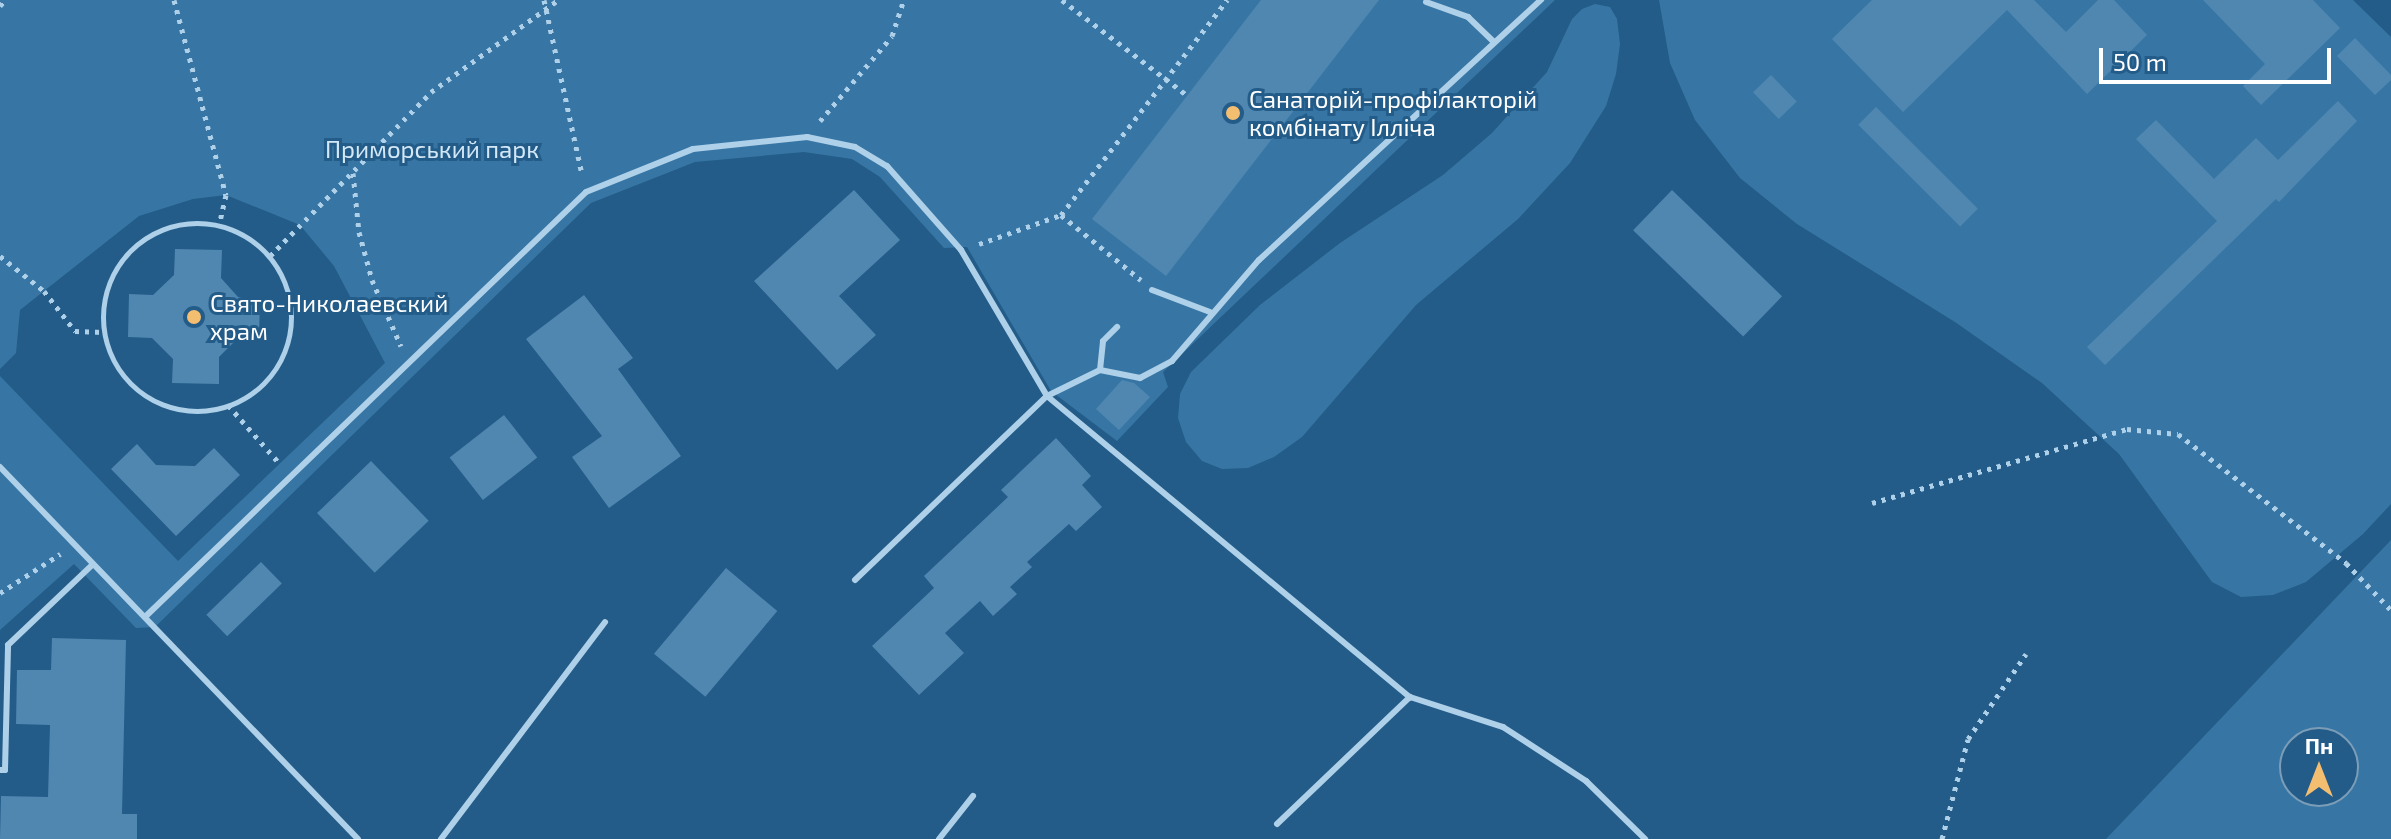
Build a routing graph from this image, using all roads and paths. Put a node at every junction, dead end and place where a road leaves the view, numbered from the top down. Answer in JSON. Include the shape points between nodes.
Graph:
{"nodes":[{"id":1,"x":5,"y":0,"type":"edge"},
{"id":2,"x":174,"y":0,"type":"edge"},
{"id":3,"x":544,"y":0,"type":"edge"},
{"id":4,"x":558,"y":0,"type":"edge"},
{"id":5,"x":904,"y":0,"type":"edge"},
{"id":6,"x":1062,"y":0,"type":"edge"},
{"id":7,"x":1227,"y":0,"type":"edge"},
{"id":8,"x":1541,"y":0,"type":"edge"},
{"id":9,"x":1426,"y":2,"type":"edge"},
{"id":10,"x":0,"y":6,"type":"edge"},
{"id":11,"x":547,"y":8,"type":"junction"},
{"id":12,"x":1494,"y":42,"type":"junction"},
{"id":13,"x":1166,"y":79,"type":"junction"},
{"id":14,"x":1188,"y":96,"type":"dead end"},
{"id":15,"x":807,"y":137,"type":"junction"},
{"id":16,"x":353,"y":172,"type":"junction"},
{"id":17,"x":586,"y":192,"type":"junction"},
{"id":18,"x":1061,"y":215,"type":"junction"},
{"id":19,"x":219,"y":225,"type":"junction"},
{"id":20,"x":979,"y":244,"type":"dead end"},
{"id":21,"x":0,"y":256,"type":"edge"},
{"id":22,"x":270,"y":257,"type":"junction"},
{"id":23,"x":1152,"y":290,"type":"joint"},
{"id":24,"x":1210,"y":312,"type":"junction"},
{"id":25,"x":1117,"y":327,"type":"dead end"},
{"id":26,"x":104,"y":332,"type":"junction"},
{"id":27,"x":409,"y":363,"type":"junction"},
{"id":28,"x":1100,"y":370,"type":"junction"},
{"id":29,"x":1047,"y":396,"type":"junction"},
{"id":30,"x":228,"y":405,"type":"junction"},
{"id":31,"x":0,"y":467,"type":"edge"},
{"id":32,"x":291,"y":476,"type":"junction"},
{"id":33,"x":1872,"y":503,"type":"dead end"},
{"id":34,"x":75,"y":544,"type":"junction"},
{"id":35,"x":93,"y":564,"type":"junction"},
{"id":36,"x":855,"y":580,"type":"dead end"},
{"id":37,"x":0,"y":593,"type":"edge"},
{"id":38,"x":2391,"y":610,"type":"edge"},
{"id":39,"x":145,"y":617,"type":"junction"},
{"id":40,"x":605,"y":622,"type":"dead end"},
{"id":41,"x":2026,"y":654,"type":"dead end"},
{"id":42,"x":1410,"y":697,"type":"junction"},
{"id":43,"x":0,"y":770,"type":"edge"},
{"id":44,"x":973,"y":796,"type":"dead end"},
{"id":45,"x":1277,"y":824,"type":"dead end"},
{"id":46,"x":358,"y":839,"type":"edge"},
{"id":47,"x":441,"y":839,"type":"edge"},
{"id":48,"x":939,"y":839,"type":"edge"},
{"id":49,"x":1645,"y":839,"type":"edge"},
{"id":50,"x":1942,"y":839,"type":"edge"}],
"edges":[{"from":1,"to":10,"type":"path"},
{"from":2,"to":19,"type":"path","via":[[226,195]]},
{"from":3,"to":11,"type":"path"},
{"from":4,"to":11,"type":"path"},
{"from":5,"to":15,"type":"path","via":[[892,36]]},
{"from":6,"to":13,"type":"path"},
{"from":7,"to":13,"type":"path"},
{"from":8,"to":12,"type":"lane"},
{"from":9,"to":12,"type":"lane","via":[[1468,17]]},
{"from":11,"to":16,"type":"path","via":[[431,92]]},
{"from":11,"to":17,"type":"path"},
{"from":12,"to":24,"type":"lane"},
{"from":13,"to":14,"type":"path"},
{"from":13,"to":18,"type":"path"},
{"from":15,"to":17,"type":"lane","via":[[693,149]]},
{"from":15,"to":29,"type":"lane","via":[[855,147],[887,166],[961,250]]},
{"from":16,"to":22,"type":"path"},
{"from":16,"to":27,"type":"path","via":[[359,232],[372,280]]},
{"from":17,"to":27,"type":"lane"},
{"from":18,"to":20,"type":"path"},
{"from":18,"to":23,"type":"path"},
{"from":19,"to":22,"type":"path","via":[[252,240]]},
{"from":19,"to":26,"type":"path","via":[[181,223],[137,244],[108,283]]},
{"from":21,"to":26,"type":"path","via":[[44,291],[75,331]]},
{"from":22,"to":30,"type":"path","via":[[290,301],[285,350],[257,390]]},
{"from":23,"to":24,"type":"lane"},
{"from":24,"to":28,"type":"lane","via":[[1172,361],[1150,374],[1129,377]]},
{"from":25,"to":28,"type":"lane","via":[[1103,341]]},
{"from":26,"to":30,"type":"path","via":[[124,377],[142,393],[187,410]]},
{"from":27,"to":32,"type":"lane"},
{"from":28,"to":29,"type":"lane"},
{"from":29,"to":36,"type":"lane"},
{"from":29,"to":42,"type":"lane"},
{"from":30,"to":32,"type":"path"},
{"from":31,"to":34,"type":"lane"},
{"from":32,"to":39,"type":"lane"},
{"from":33,"to":38,"type":"path","via":[[2127,429],[2178,434],[2346,563]]},
{"from":34,"to":35,"type":"lane"},
{"from":34,"to":37,"type":"path"},
{"from":35,"to":39,"type":"lane"},
{"from":35,"to":43,"type":"lane","via":[[8,645],[5,770]]},
{"from":39,"to":46,"type":"lane"},
{"from":40,"to":47,"type":"lane"},
{"from":41,"to":50,"type":"path","via":[[1968,739]]},
{"from":42,"to":45,"type":"lane"},
{"from":42,"to":49,"type":"lane","via":[[1503,727],[1586,781]]},
{"from":44,"to":48,"type":"lane"}]}
